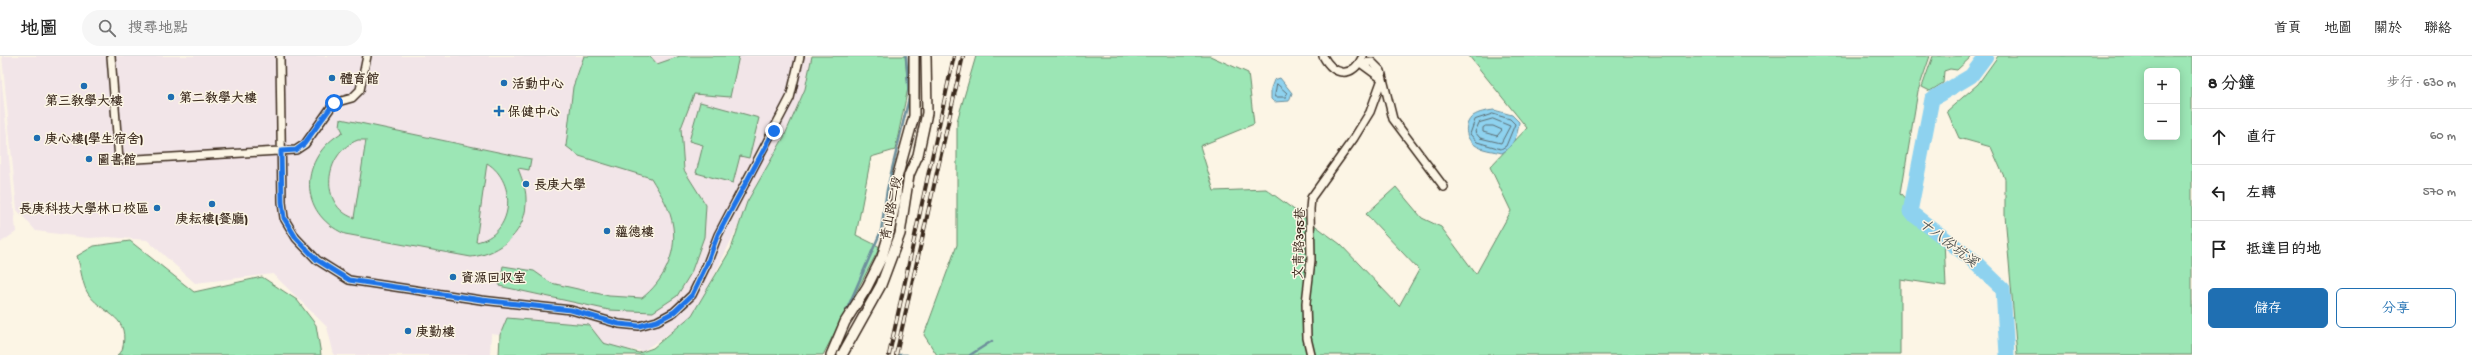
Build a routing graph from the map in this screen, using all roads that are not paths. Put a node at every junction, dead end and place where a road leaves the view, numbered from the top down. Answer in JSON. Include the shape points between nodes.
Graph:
{"nodes":[{"id":1,"x":111,"y":56,"type":"edge"},
{"id":2,"x":280,"y":56,"type":"edge"},
{"id":3,"x":367,"y":56,"type":"edge"},
{"id":4,"x":800,"y":56,"type":"edge"},
{"id":5,"x":914,"y":56,"type":"edge"},
{"id":6,"x":926,"y":56,"type":"edge"},
{"id":7,"x":1323,"y":56,"type":"edge"},
{"id":8,"x":1361,"y":59,"type":"edge"},
{"id":9,"x":1382,"y":79,"type":"junction"},
{"id":10,"x":281,"y":151,"type":"junction"},
{"id":11,"x":1444,"y":187,"type":"dead end"},
{"id":12,"x":831,"y":355,"type":"edge"},
{"id":13,"x":842,"y":355,"type":"edge"},
{"id":14,"x":1311,"y":355,"type":"edge"}],
"edges":[{"from":1,"to":10,"type":"street","via":[[119,160]]},
{"from":2,"to":10,"type":"street"},
{"from":3,"to":10,"type":"street","via":[[360,90],[352,98],[334,103],[304,144],[296,150]]},
{"from":4,"to":10,"type":"street","via":[[790,98],[718,234],[692,295],[674,312],[657,321],[639,326],[619,324],[571,310],[482,300],[349,280],[317,260],[296,238],[284,218]]},
{"from":5,"to":12,"type":"street","name":"青山路二段","via":[[914,116],[897,178],[896,200],[888,237],[882,257],[845,322]]},
{"from":6,"to":13,"type":"street","name":"青山路二段","via":[[927,113],[918,154],[909,175],[900,234],[881,285]]},
{"from":7,"to":8,"type":"street","via":[[1330,68],[1341,72],[1350,71]]},
{"from":8,"to":9,"type":"street","via":[[1372,62],[1381,71]]},
{"from":9,"to":11,"type":"street","via":[[1393,119]]},
{"from":9,"to":14,"type":"street","name":"文青路395巷","via":[[1370,112],[1311,198],[1311,260],[1306,303],[1307,338]]}]}
